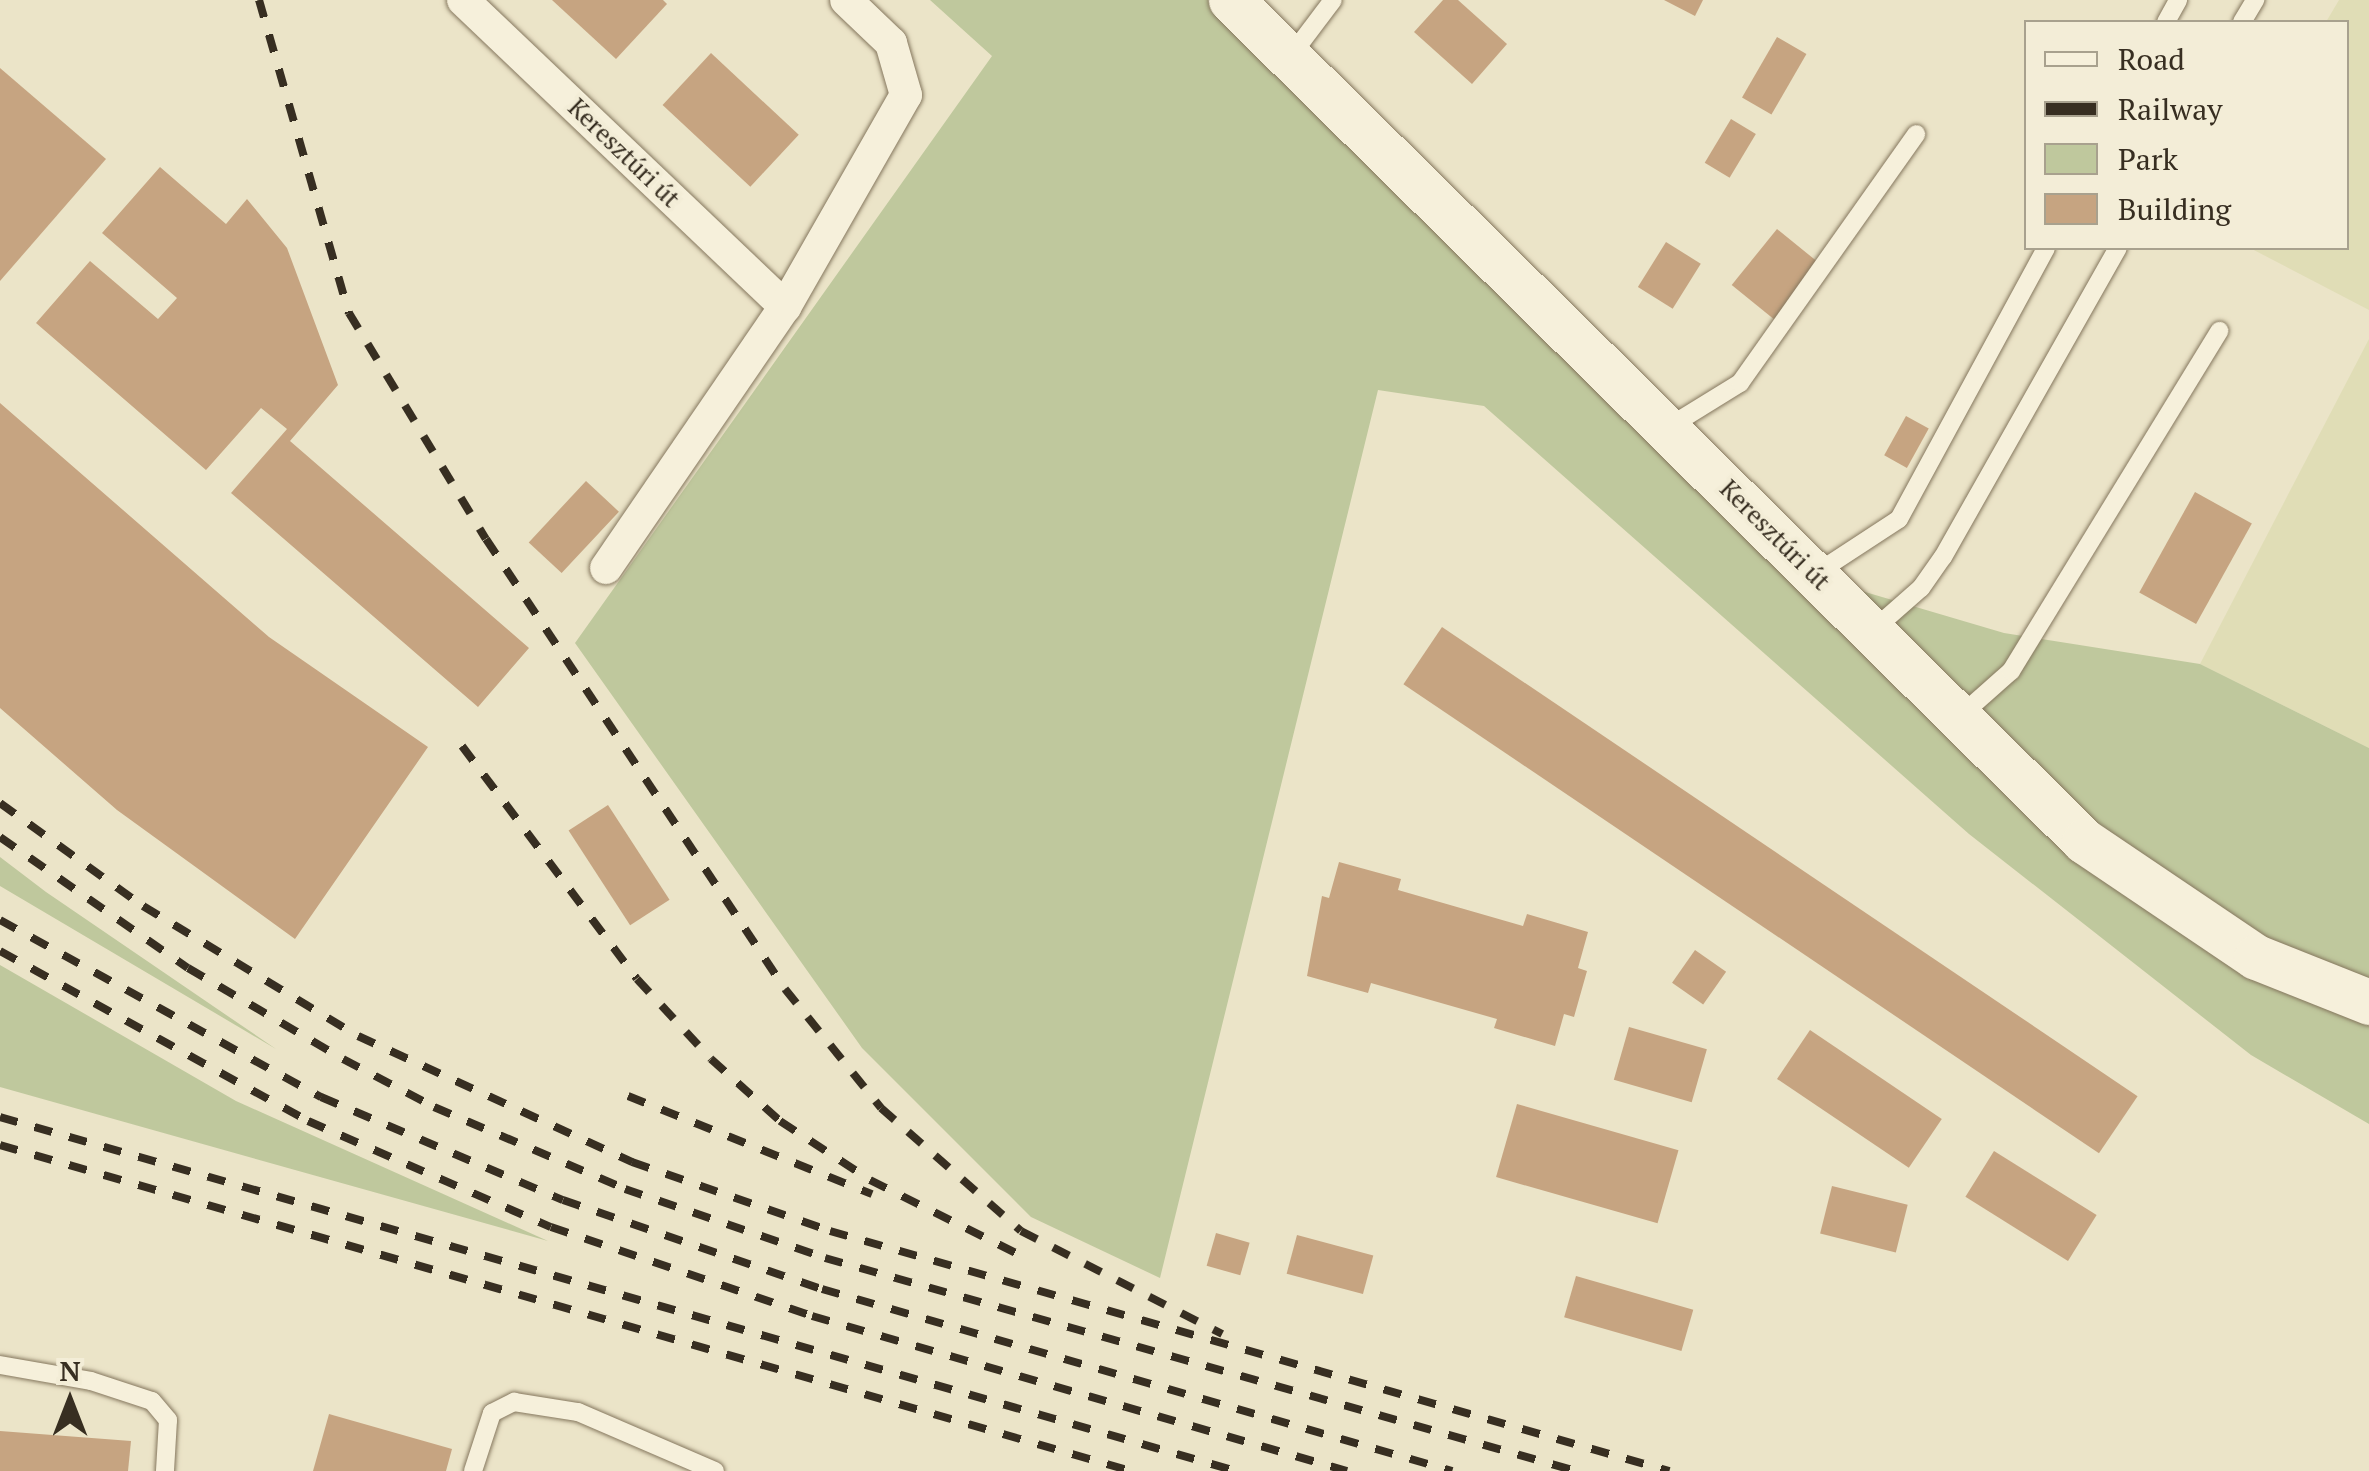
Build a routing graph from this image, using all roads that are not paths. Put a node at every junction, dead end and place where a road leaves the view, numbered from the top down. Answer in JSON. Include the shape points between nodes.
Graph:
{"nodes":[{"id":1,"x":463,"y":0,"type":"edge"},
{"id":2,"x":846,"y":0,"type":"edge"},
{"id":3,"x":1231,"y":0,"type":"edge"},
{"id":4,"x":1333,"y":0,"type":"edge"},
{"id":5,"x":1290,"y":57,"type":"junction"},
{"id":6,"x":1916,"y":134,"type":"dead end"},
{"id":7,"x":2045,"y":250,"type":"edge"},
{"id":8,"x":2117,"y":250,"type":"edge"},
{"id":9,"x":784,"y":306,"type":"junction"},
{"id":10,"x":2219,"y":332,"type":"dead end"},
{"id":11,"x":1667,"y":428,"type":"junction"},
{"id":12,"x":606,"y":568,"type":"dead end"},
{"id":13,"x":1815,"y":574,"type":"junction"},
{"id":14,"x":1872,"y":631,"type":"junction"},
{"id":15,"x":1959,"y":718,"type":"junction"},
{"id":16,"x":2369,"y":1002,"type":"edge"},
{"id":17,"x":0,"y":1365,"type":"edge"},
{"id":18,"x":165,"y":1471,"type":"edge"},
{"id":19,"x":473,"y":1471,"type":"edge"},
{"id":20,"x":715,"y":1471,"type":"edge"}],
"edges":[{"from":1,"to":9,"type":"street","name":"Keresztúri út"},
{"from":2,"to":9,"type":"street","via":[[891,43],[906,94]]},
{"from":3,"to":5,"type":"main road","name":"Keresztúri út"},
{"from":4,"to":5,"type":"lane"},
{"from":5,"to":11,"type":"main road","name":"Keresztúri út"},
{"from":6,"to":11,"type":"lane","via":[[1740,383]]},
{"from":7,"to":13,"type":"lane","via":[[1899,519]]},
{"from":8,"to":14,"type":"lane","via":[[1943,557],[1921,588]]},
{"from":9,"to":12,"type":"street"},
{"from":10,"to":15,"type":"lane","via":[[2012,670]]},
{"from":11,"to":13,"type":"main road","name":"Keresztúri út"},
{"from":13,"to":14,"type":"main road","name":"Keresztúri út"},
{"from":14,"to":15,"type":"main road","name":"Keresztúri út"},
{"from":15,"to":16,"type":"main road","name":"Keresztúri út","via":[[2084,841],[2256,957]]},
{"from":17,"to":18,"type":"lane","via":[[91,1380],[152,1400],[168,1420]]},
{"from":19,"to":20,"type":"lane","via":[[492,1413],[514,1402],[578,1412]]}]}
